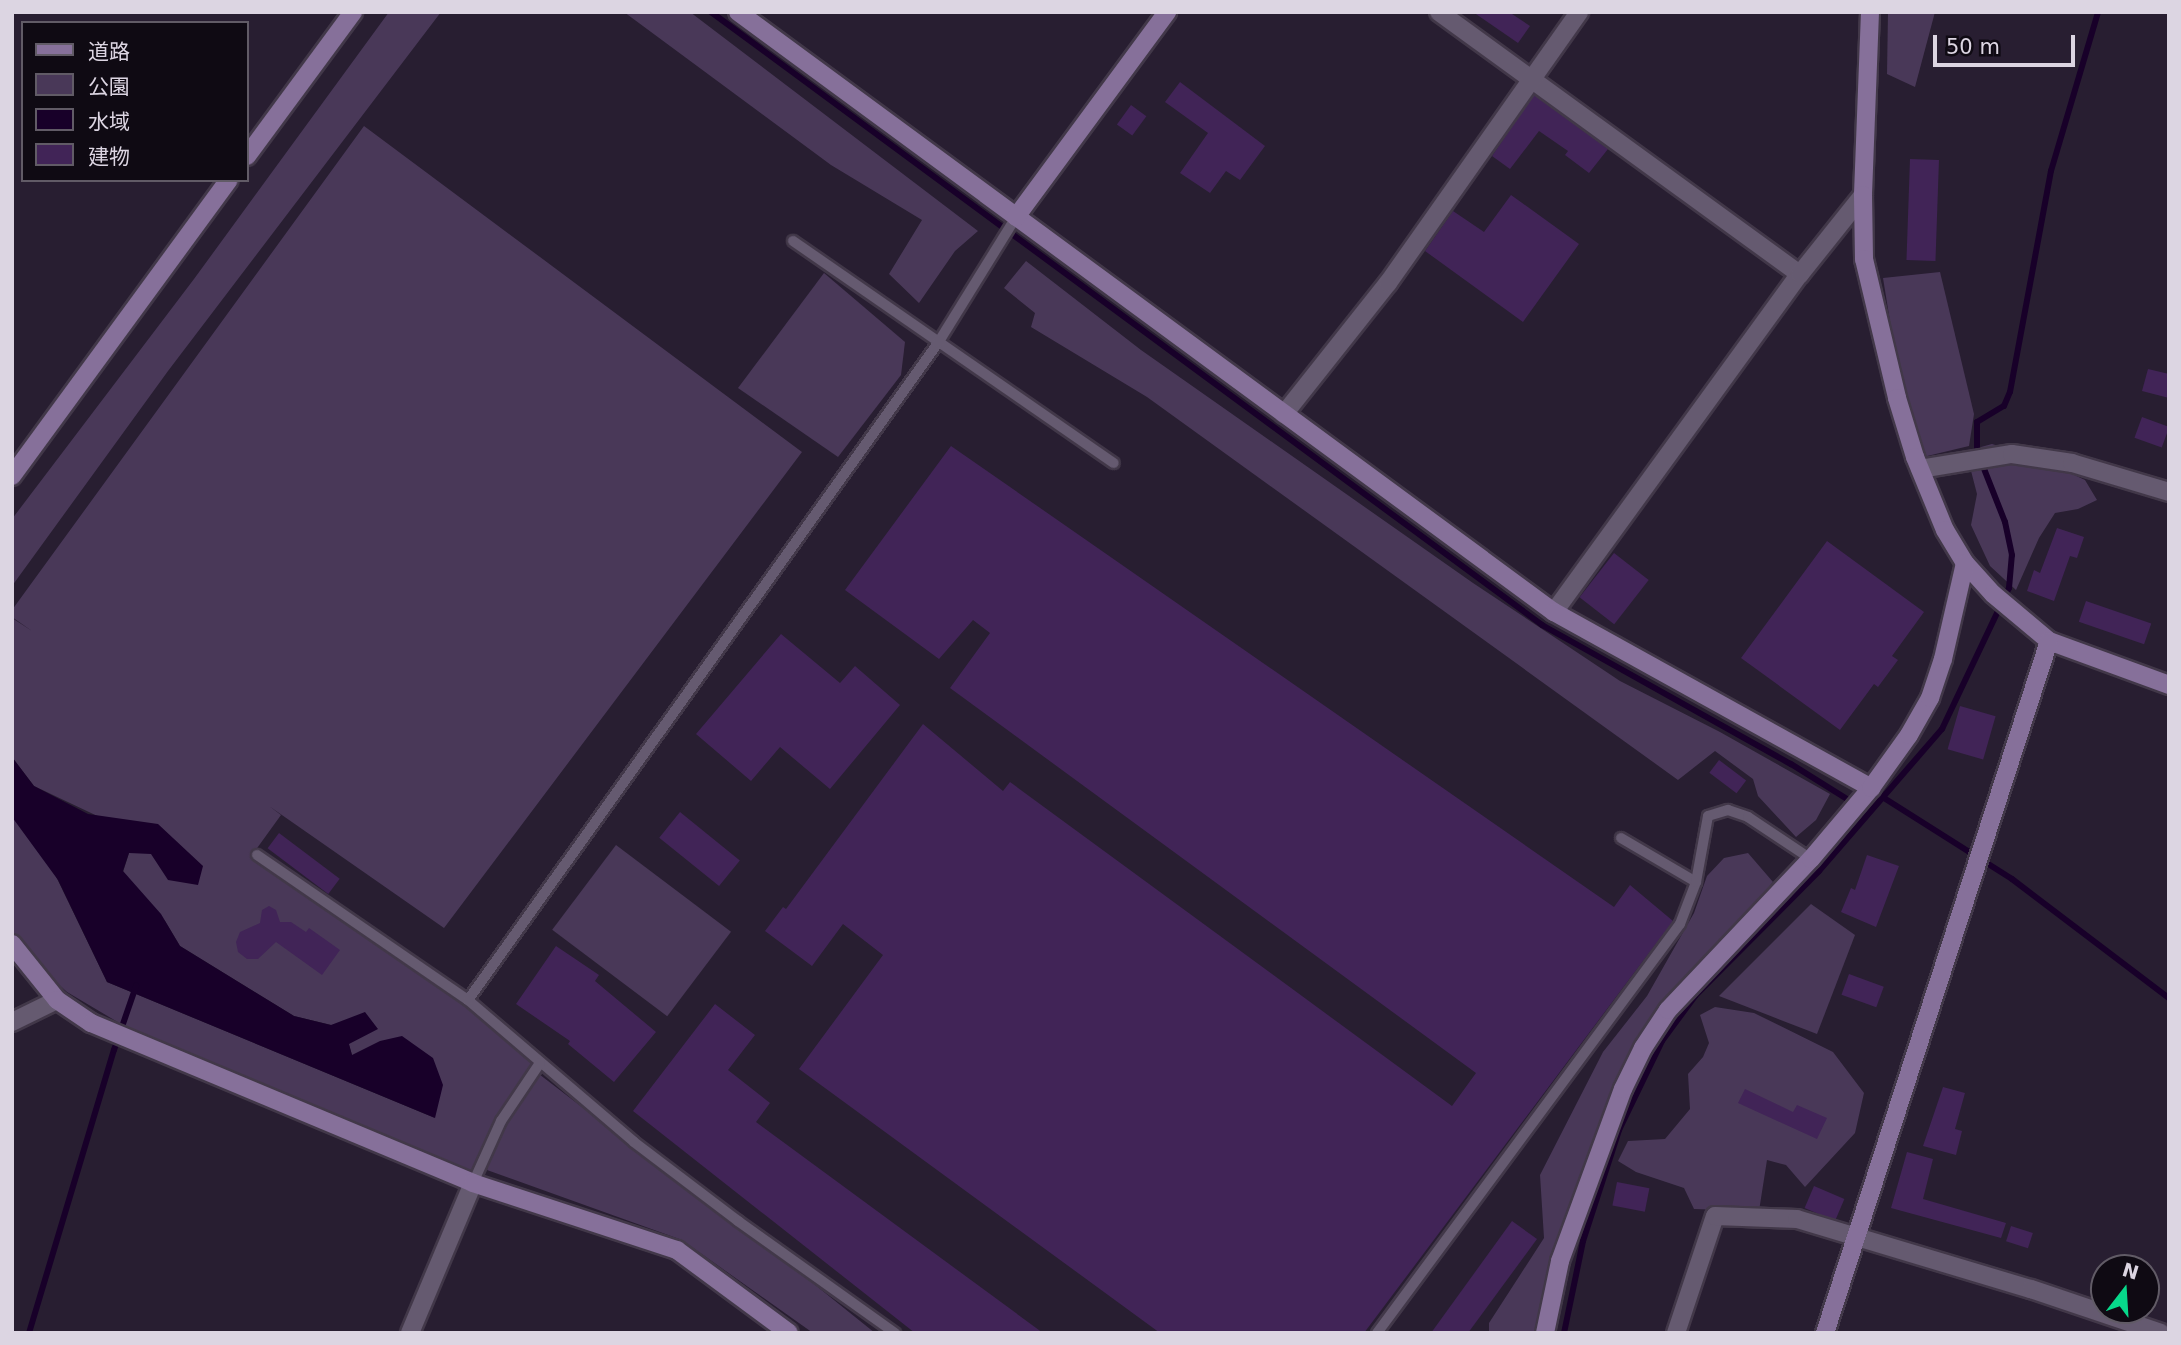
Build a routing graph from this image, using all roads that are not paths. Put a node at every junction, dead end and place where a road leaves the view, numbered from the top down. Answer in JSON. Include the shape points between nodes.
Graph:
{"nodes":[{"id":1,"x":353,"y":12,"type":"edge"},
{"id":2,"x":1167,"y":12,"type":"edge"},
{"id":3,"x":1439,"y":12,"type":"edge"},
{"id":4,"x":1579,"y":12,"type":"edge"},
{"id":5,"x":1870,"y":12,"type":"edge"},
{"id":6,"x":748,"y":15,"type":"edge"},
{"id":7,"x":1530,"y":79,"type":"junction"},
{"id":8,"x":248,"y":155,"type":"edge"},
{"id":9,"x":228,"y":182,"type":"edge"},
{"id":10,"x":1863,"y":195,"type":"junction"},
{"id":11,"x":1016,"y":218,"type":"junction"},
{"id":12,"x":793,"y":240,"type":"dead end"},
{"id":13,"x":1800,"y":274,"type":"junction"},
{"id":14,"x":938,"y":343,"type":"junction"},
{"id":15,"x":1284,"y":414,"type":"junction"},
{"id":16,"x":1114,"y":463,"type":"dead end"},
{"id":17,"x":1920,"y":469,"type":"junction"},
{"id":18,"x":12,"y":476,"type":"edge"},
{"id":19,"x":2169,"y":492,"type":"edge"},
{"id":20,"x":1965,"y":563,"type":"junction"},
{"id":21,"x":1553,"y":612,"type":"junction"},
{"id":22,"x":2049,"y":640,"type":"junction"},
{"id":23,"x":2169,"y":685,"type":"edge"},
{"id":24,"x":1871,"y":788,"type":"junction"},
{"id":25,"x":1621,"y":838,"type":"dead end"},
{"id":26,"x":257,"y":855,"type":"dead end"},
{"id":27,"x":1811,"y":859,"type":"junction"},
{"id":28,"x":1696,"y":882,"type":"junction"},
{"id":29,"x":12,"y":944,"type":"edge"},
{"id":30,"x":57,"y":1000,"type":"junction"},
{"id":31,"x":468,"y":1000,"type":"junction"},
{"id":32,"x":12,"y":1022,"type":"edge"},
{"id":33,"x":540,"y":1063,"type":"junction"},
{"id":34,"x":473,"y":1183,"type":"junction"},
{"id":35,"x":1856,"y":1237,"type":"junction"},
{"id":36,"x":410,"y":1333,"type":"edge"},
{"id":37,"x":789,"y":1333,"type":"edge"},
{"id":38,"x":895,"y":1333,"type":"edge"},
{"id":39,"x":1377,"y":1333,"type":"edge"},
{"id":40,"x":1545,"y":1333,"type":"edge"},
{"id":41,"x":1676,"y":1333,"type":"edge"},
{"id":42,"x":1825,"y":1333,"type":"edge"},
{"id":43,"x":2161,"y":1333,"type":"edge"}],
"edges":[{"from":1,"to":8,"type":"street"},
{"from":2,"to":11,"type":"street"},
{"from":3,"to":7,"type":"street"},
{"from":4,"to":7,"type":"street"},
{"from":5,"to":10,"type":"street"},
{"from":6,"to":11,"type":"street"},
{"from":7,"to":13,"type":"street"},
{"from":7,"to":15,"type":"street","via":[[1388,283]]},
{"from":9,"to":18,"type":"street"},
{"from":10,"to":13,"type":"street"},
{"from":10,"to":17,"type":"street","via":[[1864,260],[1873,305]]},
{"from":11,"to":14,"type":"lane"},
{"from":11,"to":15,"type":"street"},
{"from":12,"to":14,"type":"lane"},
{"from":13,"to":21,"type":"street"},
{"from":14,"to":16,"type":"lane"},
{"from":14,"to":31,"type":"lane"},
{"from":15,"to":21,"type":"street"},
{"from":17,"to":19,"type":"street","via":[[2012,454],[2071,463]]},
{"from":17,"to":20,"type":"street","via":[[1945,530]]},
{"from":20,"to":22,"type":"street","via":[[1993,594]]},
{"from":20,"to":24,"type":"street","via":[[1930,698]]},
{"from":21,"to":24,"type":"street"},
{"from":22,"to":23,"type":"street"},
{"from":22,"to":35,"type":"street"},
{"from":24,"to":27,"type":"street"},
{"from":25,"to":28,"type":"lane"},
{"from":26,"to":31,"type":"lane"},
{"from":27,"to":28,"type":"lane","via":[[1748,817],[1728,810],[1708,817]]},
{"from":27,"to":40,"type":"street","via":[[1668,1010],[1643,1048],[1623,1089],[1560,1262]]},
{"from":28,"to":39,"type":"lane","via":[[1680,924]]},
{"from":29,"to":30,"type":"street"},
{"from":30,"to":32,"type":"street"},
{"from":30,"to":34,"type":"street","via":[[100,1027]]},
{"from":31,"to":33,"type":"lane"},
{"from":33,"to":34,"type":"lane","via":[[500,1121]]},
{"from":33,"to":38,"type":"lane","via":[[634,1142]]},
{"from":34,"to":36,"type":"street"},
{"from":34,"to":37,"type":"street","via":[[677,1250]]},
{"from":35,"to":41,"type":"street","via":[[1797,1219],[1715,1216]]},
{"from":35,"to":42,"type":"street"},
{"from":35,"to":43,"type":"street"}]}
